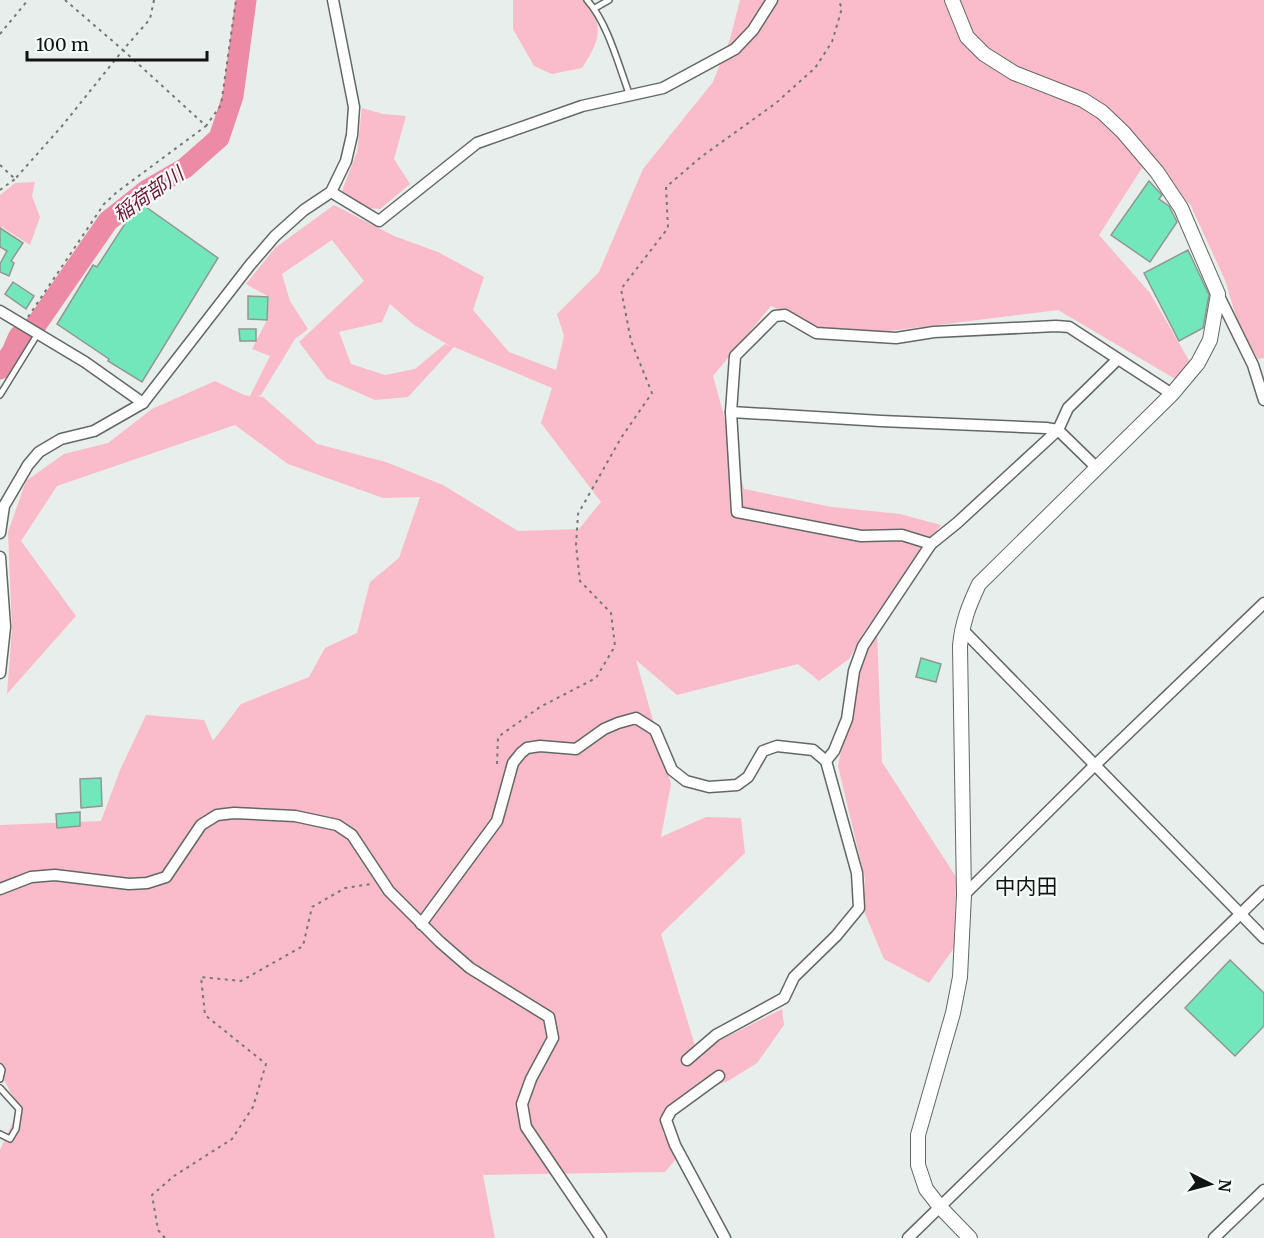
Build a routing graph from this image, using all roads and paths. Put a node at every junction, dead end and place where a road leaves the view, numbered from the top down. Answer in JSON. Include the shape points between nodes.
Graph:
{"nodes":[{"id":1,"x":28,"y":0,"type":"edge"},
{"id":2,"x":65,"y":0,"type":"edge"},
{"id":3,"x":154,"y":0,"type":"edge"},
{"id":4,"x":236,"y":0,"type":"edge"},
{"id":5,"x":333,"y":0,"type":"edge"},
{"id":6,"x":587,"y":0,"type":"edge"},
{"id":7,"x":609,"y":0,"type":"edge"},
{"id":8,"x":772,"y":0,"type":"edge"},
{"id":9,"x":838,"y":0,"type":"edge"},
{"id":10,"x":952,"y":0,"type":"edge"},
{"id":11,"x":595,"y":8,"type":"junction"},
{"id":12,"x":0,"y":34,"type":"edge"},
{"id":13,"x":123,"y":50,"type":"junction"},
{"id":14,"x":630,"y":96,"type":"junction"},
{"id":15,"x":206,"y":126,"type":"junction"},
{"id":16,"x":0,"y":165,"type":"edge"},
{"id":17,"x":15,"y":179,"type":"junction"},
{"id":18,"x":0,"y":190,"type":"edge"},
{"id":19,"x":331,"y":192,"type":"junction"},
{"id":20,"x":1218,"y":294,"type":"junction"},
{"id":21,"x":0,"y":311,"type":"edge"},
{"id":22,"x":22,"y":325,"type":"junction"},
{"id":23,"x":37,"y":335,"type":"junction"},
{"id":24,"x":1117,"y":360,"type":"junction"},
{"id":25,"x":1172,"y":394,"type":"junction"},
{"id":26,"x":0,"y":395,"type":"edge"},
{"id":27,"x":1264,"y":400,"type":"edge"},
{"id":28,"x":143,"y":403,"type":"junction"},
{"id":29,"x":731,"y":412,"type":"junction"},
{"id":30,"x":1058,"y":430,"type":"junction"},
{"id":31,"x":1097,"y":468,"type":"junction"},
{"id":32,"x":0,"y":533,"type":"edge"},
{"id":33,"x":931,"y":544,"type":"junction"},
{"id":34,"x":0,"y":557,"type":"edge"},
{"id":35,"x":1264,"y":603,"type":"edge"},
{"id":36,"x":962,"y":629,"type":"junction"},
{"id":37,"x":0,"y":673,"type":"edge"},
{"id":38,"x":826,"y":761,"type":"junction"},
{"id":39,"x":497,"y":764,"type":"dead end"},
{"id":40,"x":1095,"y":765,"type":"junction"},
{"id":41,"x":383,"y":882,"type":"junction"},
{"id":42,"x":0,"y":889,"type":"edge"},
{"id":43,"x":1264,"y":891,"type":"edge"},
{"id":44,"x":964,"y":895,"type":"junction"},
{"id":45,"x":1240,"y":914,"type":"junction"},
{"id":46,"x":421,"y":924,"type":"junction"},
{"id":47,"x":1264,"y":938,"type":"edge"},
{"id":48,"x":687,"y":1060,"type":"dead end"},
{"id":49,"x":0,"y":1067,"type":"edge"},
{"id":50,"x":719,"y":1076,"type":"dead end"},
{"id":51,"x":0,"y":1079,"type":"edge"},
{"id":52,"x":0,"y":1088,"type":"edge"},
{"id":53,"x":0,"y":1134,"type":"edge"},
{"id":54,"x":1264,"y":1190,"type":"edge"},
{"id":55,"x":940,"y":1207,"type":"junction"},
{"id":56,"x":165,"y":1238,"type":"edge"},
{"id":57,"x":601,"y":1238,"type":"edge"},
{"id":58,"x":725,"y":1238,"type":"edge"},
{"id":59,"x":908,"y":1238,"type":"edge"},
{"id":60,"x":970,"y":1238,"type":"edge"},
{"id":61,"x":1214,"y":1238,"type":"edge"}],
"edges":[{"from":1,"to":12,"type":"path"},
{"from":2,"to":13,"type":"path"},
{"from":3,"to":13,"type":"path","via":[[150,19]]},
{"from":4,"to":15,"type":"path","via":[[222,105]]},
{"from":5,"to":19,"type":"street","via":[[354,107],[346,161]]},
{"from":6,"to":11,"type":"lane"},
{"from":7,"to":11,"type":"lane"},
{"from":8,"to":14,"type":"street","via":[[735,49],[663,88]]},
{"from":9,"to":39,"type":"path","via":[[842,8],[832,42],[815,68],[777,104],[666,187],[668,228],[621,290],[631,341],[652,393],[578,514],[580,581],[611,613],[615,646],[596,678],[540,706],[498,737]]},
{"from":10,"to":20,"type":"street","via":[[967,37],[984,54],[1014,72],[1083,100],[1123,132],[1174,196]]},
{"from":11,"to":14,"type":"lane"},
{"from":13,"to":15,"type":"path"},
{"from":13,"to":17,"type":"path"},
{"from":14,"to":19,"type":"street","via":[[582,106],[477,143],[379,221]]},
{"from":15,"to":22,"type":"path","via":[[104,204]]},
{"from":16,"to":17,"type":"path"},
{"from":17,"to":18,"type":"path"},
{"from":19,"to":28,"type":"street","via":[[275,236]]},
{"from":20,"to":25,"type":"street","via":[[1210,340],[1198,363]]},
{"from":20,"to":27,"type":"street","via":[[1253,365]]},
{"from":21,"to":22,"type":"street"},
{"from":22,"to":23,"type":"street"},
{"from":23,"to":26,"type":"lane"},
{"from":23,"to":28,"type":"street","via":[[85,362]]},
{"from":24,"to":25,"type":"street"},
{"from":24,"to":29,"type":"street","via":[[1069,327],[934,332],[896,338],[816,333],[785,315],[776,316],[735,356]]},
{"from":24,"to":30,"type":"street","via":[[1068,408]]},
{"from":25,"to":31,"type":"street"},
{"from":28,"to":32,"type":"street","via":[[94,431],[60,439],[39,452],[4,506]]},
{"from":29,"to":30,"type":"street"},
{"from":29,"to":33,"type":"street","via":[[736,512],[861,536],[902,535]]},
{"from":30,"to":31,"type":"street"},
{"from":30,"to":33,"type":"street"},
{"from":31,"to":36,"type":"street","via":[[979,584]]},
{"from":33,"to":38,"type":"street","via":[[864,646],[854,671],[847,719],[834,752]]},
{"from":34,"to":37,"type":"street","via":[[5,627]]},
{"from":35,"to":40,"type":"street"},
{"from":36,"to":40,"type":"street"},
{"from":36,"to":44,"type":"street"},
{"from":38,"to":46,"type":"street","via":[[813,750],[777,746],[763,751],[748,777],[737,785],[709,787],[686,781],[672,770],[655,730],[636,718],[604,729],[576,749],[527,748],[513,763],[497,821]]},
{"from":38,"to":48,"type":"street","via":[[857,873],[860,908],[794,977],[783,999],[716,1035]]},
{"from":40,"to":44,"type":"street"},
{"from":40,"to":45,"type":"street"},
{"from":41,"to":42,"type":"street","via":[[352,835],[337,825],[295,816],[234,813],[217,815],[201,825],[166,877],[129,884],[55,875],[31,877]]},
{"from":41,"to":46,"type":"street"},
{"from":41,"to":56,"type":"path","via":[[345,888],[312,907],[303,946],[241,981],[201,977],[205,1015],[266,1064],[253,1107],[232,1139],[152,1195],[158,1230]]},
{"from":43,"to":45,"type":"street"},
{"from":44,"to":55,"type":"street","via":[[960,978],[918,1135],[918,1165],[926,1189]]},
{"from":45,"to":47,"type":"street"},
{"from":45,"to":55,"type":"street"},
{"from":46,"to":57,"type":"street","via":[[470,968],[549,1017],[553,1038],[522,1104],[526,1126]]},
{"from":49,"to":51,"type":"lane"},
{"from":50,"to":58,"type":"street","via":[[671,1111],[666,1120],[675,1145]]},
{"from":52,"to":53,"type":"lane","via":[[19,1108],[10,1139]]},
{"from":54,"to":61,"type":"street"},
{"from":55,"to":59,"type":"street"},
{"from":55,"to":60,"type":"street"}]}
